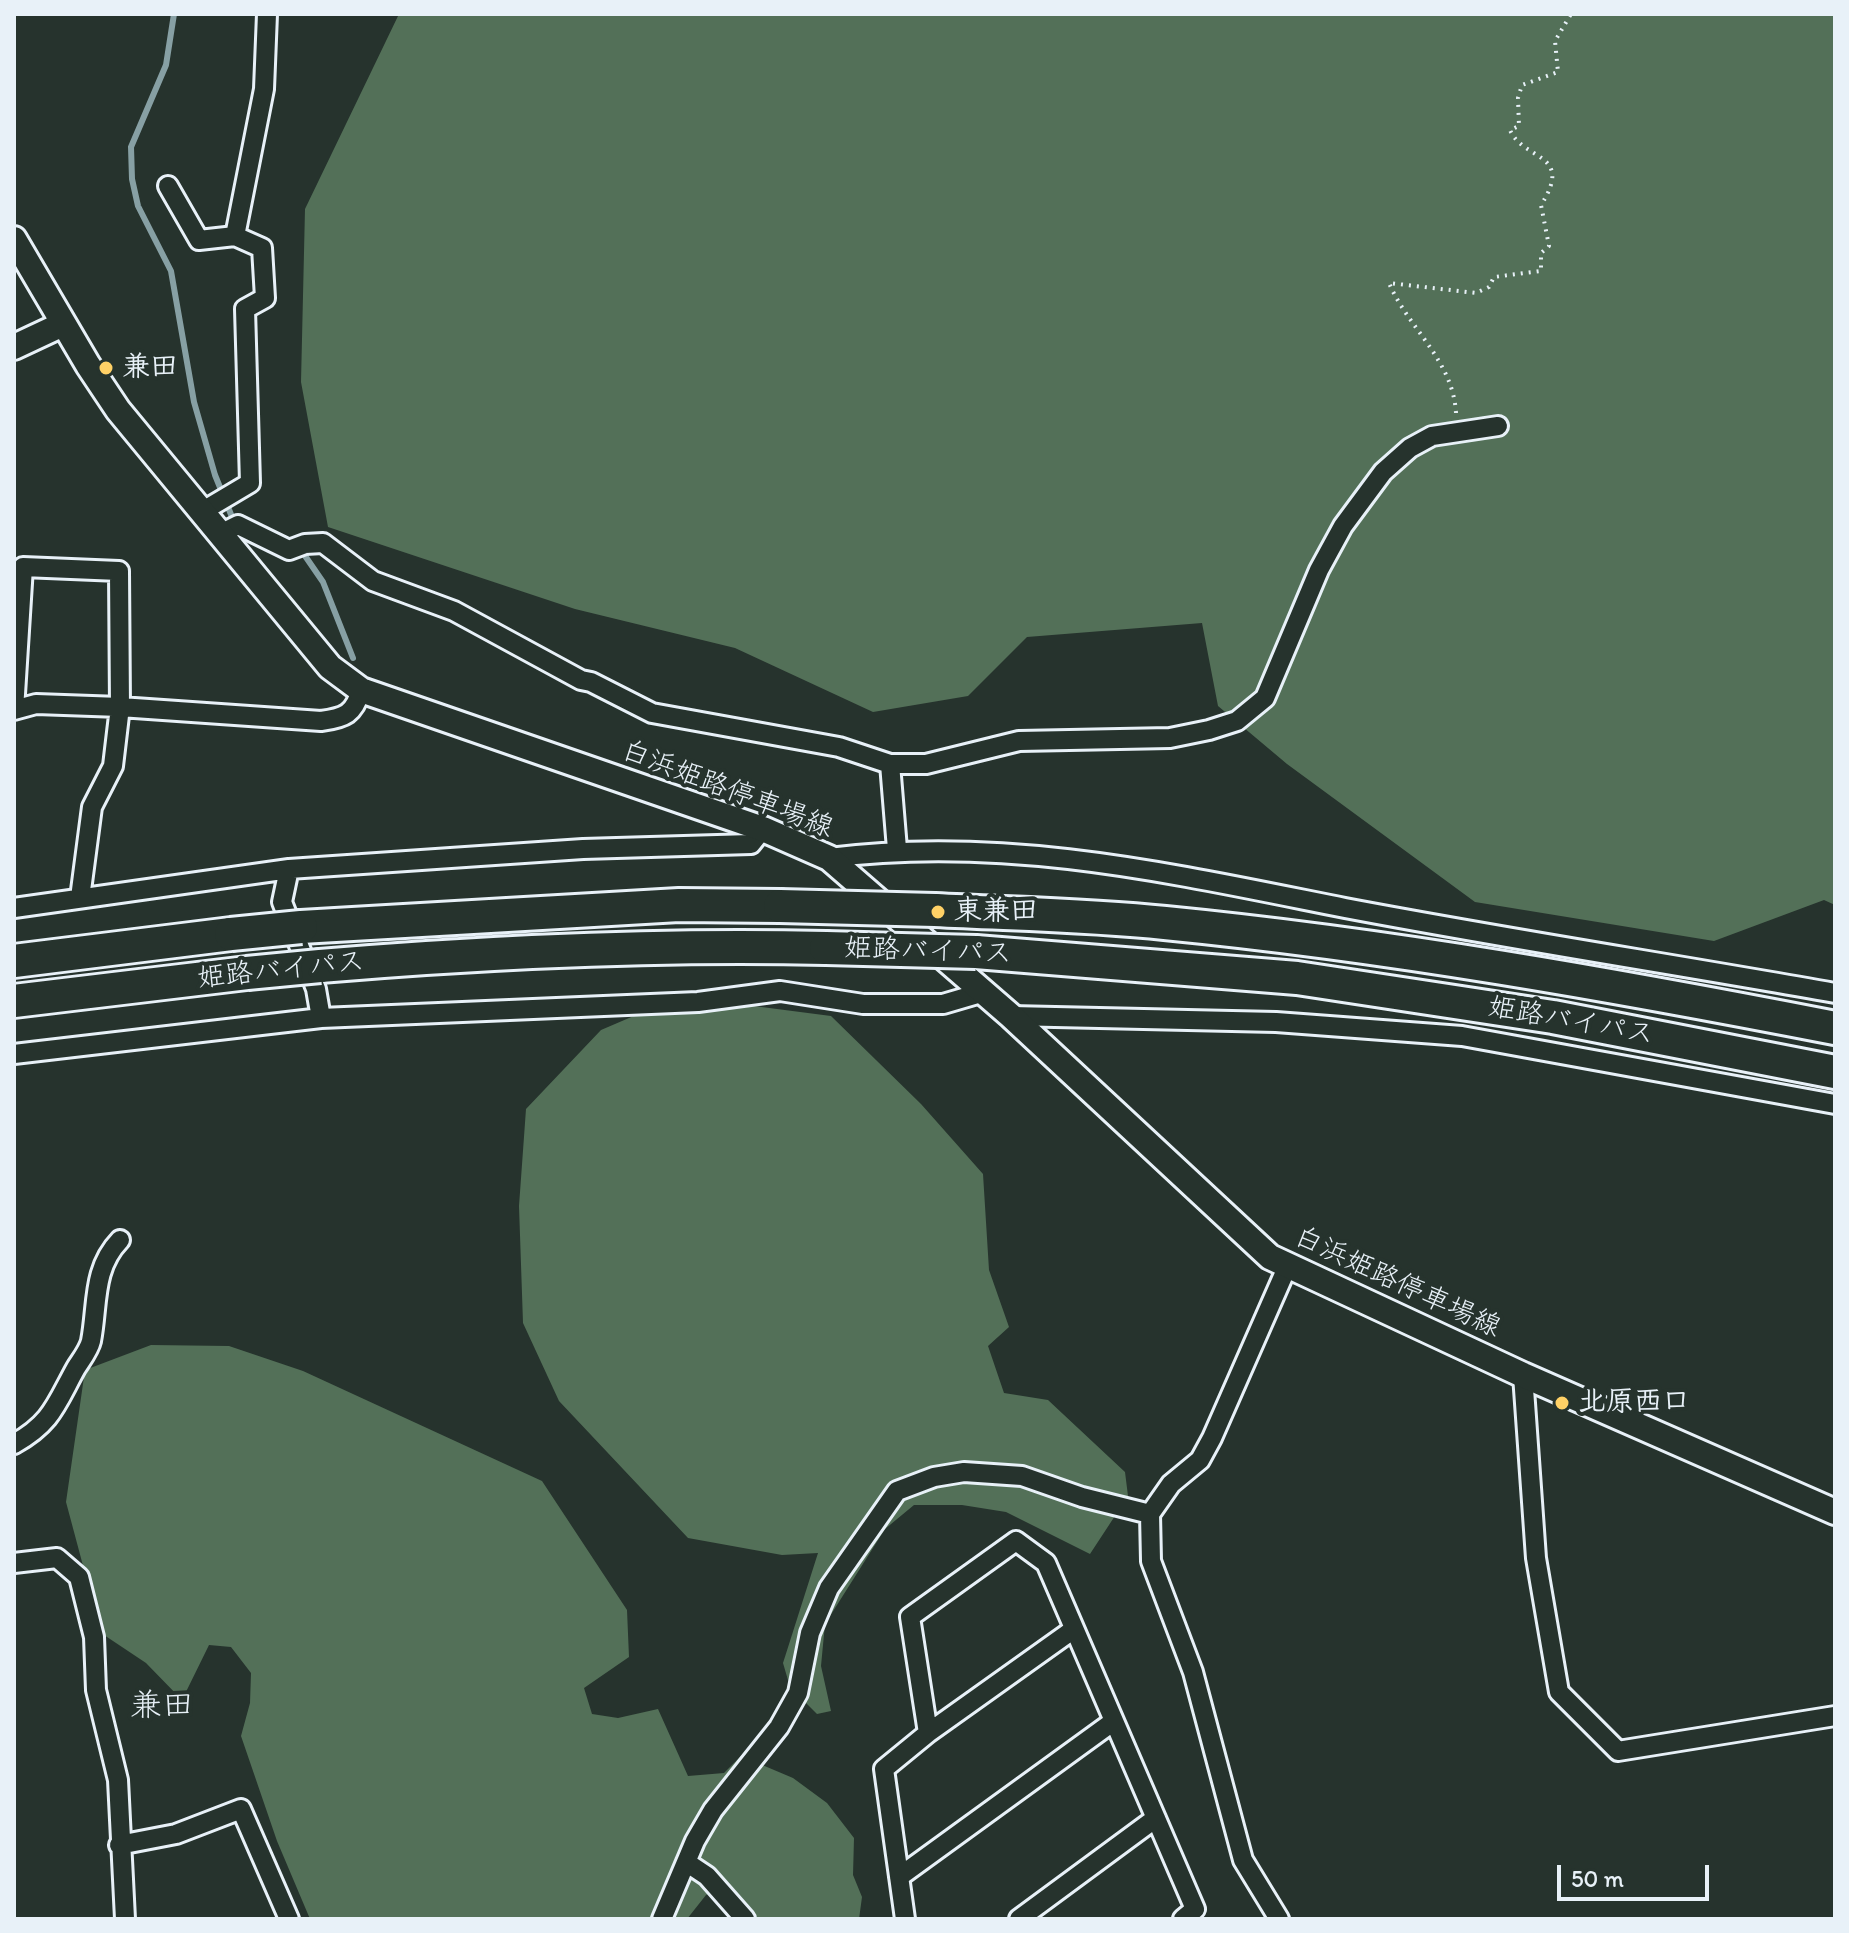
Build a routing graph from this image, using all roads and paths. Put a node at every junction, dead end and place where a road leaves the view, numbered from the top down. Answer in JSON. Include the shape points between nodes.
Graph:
{"nodes":[{"id":1,"x":267,"y":14,"type":"edge"},
{"id":2,"x":1571,"y":14,"type":"edge"},
{"id":3,"x":168,"y":186,"type":"dead end"},
{"id":4,"x":235,"y":236,"type":"junction"},
{"id":5,"x":14,"y":239,"type":"edge"},
{"id":6,"x":63,"y":324,"type":"junction"},
{"id":7,"x":14,"y":347,"type":"edge"},
{"id":8,"x":1498,"y":426,"type":"dead end"},
{"id":9,"x":1457,"y":430,"type":"junction"},
{"id":10,"x":218,"y":503,"type":"junction"},
{"id":11,"x":222,"y":533,"type":"junction"},
{"id":12,"x":361,"y":690,"type":"junction"},
{"id":13,"x":120,"y":707,"type":"junction"},
{"id":14,"x":14,"y":710,"type":"edge"},
{"id":15,"x":890,"y":764,"type":"junction"},
{"id":16,"x":763,"y":829,"type":"junction"},
{"id":17,"x":897,"y":849,"type":"junction"},
{"id":18,"x":829,"y":858,"type":"junction"},
{"id":19,"x":289,"y":869,"type":"junction"},
{"id":20,"x":80,"y":898,"type":"junction"},
{"id":21,"x":14,"y":908,"type":"edge"},
{"id":22,"x":14,"y":961,"type":"edge"},
{"id":23,"x":984,"y":992,"type":"junction"},
{"id":24,"x":1835,"y":993,"type":"edge"},
{"id":25,"x":14,"y":1001,"type":"edge"},
{"id":26,"x":1011,"y":1016,"type":"junction"},
{"id":27,"x":321,"y":1018,"type":"junction"},
{"id":28,"x":1835,"y":1028,"type":"edge"},
{"id":29,"x":14,"y":1054,"type":"edge"},
{"id":30,"x":1835,"y":1072,"type":"edge"},
{"id":31,"x":1835,"y":1104,"type":"edge"},
{"id":32,"x":120,"y":1240,"type":"dead end"},
{"id":33,"x":1288,"y":1265,"type":"junction"},
{"id":34,"x":1523,"y":1375,"type":"junction"},
{"id":35,"x":14,"y":1444,"type":"edge"},
{"id":36,"x":1835,"y":1512,"type":"edge"},
{"id":37,"x":1150,"y":1514,"type":"junction"},
{"id":38,"x":14,"y":1563,"type":"edge"},
{"id":39,"x":1074,"y":1629,"type":"junction"},
{"id":40,"x":1835,"y":1716,"type":"edge"},
{"id":41,"x":1114,"y":1721,"type":"junction"},
{"id":42,"x":928,"y":1733,"type":"junction"},
{"id":43,"x":1156,"y":1818,"type":"junction"},
{"id":44,"x":119,"y":1845,"type":"junction"},
{"id":45,"x":686,"y":1862,"type":"junction"},
{"id":46,"x":899,"y":1877,"type":"junction"},
{"id":47,"x":283,"y":1917,"type":"edge"},
{"id":48,"x":125,"y":1919,"type":"edge"},
{"id":49,"x":662,"y":1919,"type":"edge"},
{"id":50,"x":745,"y":1919,"type":"edge"},
{"id":51,"x":905,"y":1919,"type":"edge"},
{"id":52,"x":1019,"y":1919,"type":"edge"},
{"id":53,"x":1183,"y":1919,"type":"edge"},
{"id":54,"x":1279,"y":1919,"type":"edge"}],
"edges":[{"from":1,"to":4,"type":"street","via":[[264,89]]},
{"from":2,"to":9,"type":"path","via":[[1555,41],[1558,72],[1522,85],[1519,126],[1510,130],[1514,140],[1546,158],[1550,169],[1551,189],[1541,205],[1549,246],[1541,253],[1541,271],[1494,277],[1489,287],[1476,293],[1389,283],[1399,306],[1432,344],[1456,399]]},
{"from":3,"to":4,"type":"street","via":[[199,240]]},
{"from":4,"to":10,"type":"street","via":[[262,248],[265,298],[245,309],[250,483]]},
{"from":5,"to":6,"type":"main road","name":"白浜姫路停車場線"},
{"from":6,"to":7,"type":"main road"},
{"from":6,"to":10,"type":"main road","name":"白浜姫路停車場線","via":[[118,410]]},
{"from":8,"to":9,"type":"street"},
{"from":9,"to":15,"type":"street","via":[[1410,448],[1383,472],[1349,516],[1319,570],[1265,698],[1237,721],[1170,738],[1019,741],[926,764]]},
{"from":10,"to":11,"type":"main road","name":"白浜姫路停車場線"},
{"from":11,"to":12,"type":"main road","name":"白浜姫路停車場線","via":[[330,667]]},
{"from":11,"to":15,"type":"street","via":[[238,525],[297,547],[323,543],[373,581],[454,611],[652,713],[839,747]]},
{"from":12,"to":13,"type":"street","via":[[356,708],[342,718],[321,721]]},
{"from":12,"to":16,"type":"main road","name":"白浜姫路停車場線"},
{"from":13,"to":14,"type":"street","via":[[36,704]]},
{"from":13,"to":14,"type":"street","via":[[119,571],[23,567]]},
{"from":13,"to":20,"type":"street","via":[[113,766],[92,807]]},
{"from":15,"to":17,"type":"street"},
{"from":16,"to":18,"type":"main road","name":"白浜姫路停車場線"},
{"from":16,"to":19,"type":"street","via":[[751,844],[583,849]]},
{"from":17,"to":18,"type":"street"},
{"from":17,"to":24,"type":"street","via":[[1044,856],[1189,875],[1346,908]]},
{"from":18,"to":23,"type":"main road","name":"白浜姫路停車場線"},
{"from":19,"to":20,"type":"street"},
{"from":19,"to":27,"type":"street","via":[[282,902],[316,989]]},
{"from":20,"to":21,"type":"street"},
{"from":22,"to":28,"type":"highway","name":"姫路バイパス","bridge":true,"via":[[301,927],[679,905],[935,910],[1164,922],[1702,1002]]},
{"from":23,"to":26,"type":"main road","name":"白浜姫路停車場線"},
{"from":23,"to":27,"type":"street","via":[[943,1004],[863,1004],[780,991],[698,1002]]},
{"from":25,"to":30,"type":"highway","name":"姫路バイパス","bridge":true,"via":[[442,956],[703,945],[976,952],[1297,978],[1553,1017]]},
{"from":26,"to":31,"type":"street","via":[[1276,1022],[1462,1036]]},
{"from":26,"to":33,"type":"main road","name":"白浜姫路停車場線","via":[[1270,1257]]},
{"from":27,"to":29,"type":"street"},
{"from":32,"to":35,"type":"street","via":[[101,1271],[91,1344],[51,1416]]},
{"from":33,"to":34,"type":"main road","name":"白浜姫路停車場線"},
{"from":33,"to":37,"type":"street","via":[[1200,1460],[1171,1484]]},
{"from":34,"to":36,"type":"main road","name":"白浜姫路停車場線"},
{"from":34,"to":40,"type":"street","via":[[1536,1558],[1559,1692],[1618,1751]]},
{"from":37,"to":45,"type":"street","via":[[1022,1476],[964,1472],[897,1491],[829,1588],[810,1633],[798,1693],[779,1727],[713,1810]]},
{"from":37,"to":54,"type":"street","via":[[1151,1561],[1193,1672],[1243,1860]]},
{"from":38,"to":44,"type":"street","via":[[57,1558],[79,1577],[94,1637],[96,1690],[118,1780]]},
{"from":39,"to":41,"type":"street"},
{"from":39,"to":42,"type":"street"},
{"from":39,"to":42,"type":"street","via":[[1046,1563],[1016,1541],[910,1617]]},
{"from":41,"to":43,"type":"street"},
{"from":41,"to":46,"type":"street"},
{"from":42,"to":46,"type":"street","via":[[884,1769]]},
{"from":43,"to":52,"type":"street"},
{"from":43,"to":53,"type":"street","via":[[1195,1909]]},
{"from":44,"to":47,"type":"street","via":[[176,1834],[241,1809]]},
{"from":44,"to":48,"type":"street"},
{"from":45,"to":49,"type":"street"},
{"from":45,"to":50,"type":"street","via":[[707,1876]]},
{"from":46,"to":51,"type":"street"}]}
